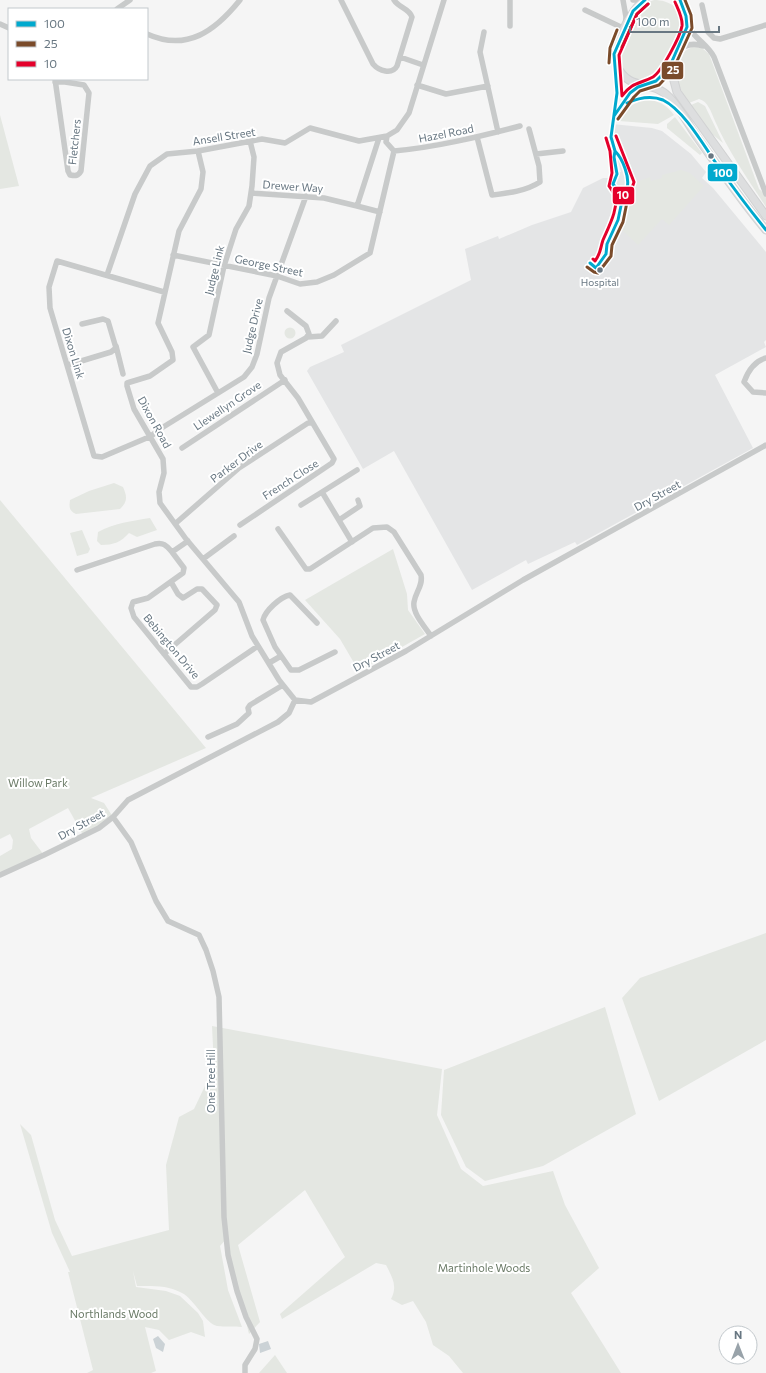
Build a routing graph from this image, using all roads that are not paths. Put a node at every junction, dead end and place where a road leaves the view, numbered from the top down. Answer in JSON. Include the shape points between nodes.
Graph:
{"nodes":[{"id":1,"x":130,"y":0,"type":"edge"},
{"id":2,"x":240,"y":0,"type":"edge"},
{"id":3,"x":341,"y":0,"type":"edge"},
{"id":4,"x":394,"y":0,"type":"edge"},
{"id":5,"x":444,"y":0,"type":"edge"},
{"id":6,"x":510,"y":0,"type":"edge"},
{"id":7,"x":623,"y":0,"type":"edge"},
{"id":8,"x":633,"y":0,"type":"edge"},
{"id":9,"x":644,"y":0,"type":"edge"},
{"id":10,"x":672,"y":0,"type":"edge"},
{"id":11,"x":680,"y":0,"type":"edge"},
{"id":12,"x":702,"y":5,"type":"dead end"},
{"id":13,"x":118,"y":8,"type":"edge"},
{"id":14,"x":682,"y":8,"type":"junction"},
{"id":15,"x":586,"y":10,"type":"dead end"},
{"id":16,"x":686,"y":19,"type":"junction"},
{"id":17,"x":766,"y":25,"type":"edge"},
{"id":18,"x":510,"y":26,"type":"dead end"},
{"id":19,"x":625,"y":29,"type":"junction"},
{"id":20,"x":484,"y":32,"type":"dead end"},
{"id":21,"x":148,"y":34,"type":"edge"},
{"id":22,"x":709,"y":49,"type":"junction"},
{"id":23,"x":674,"y":55,"type":"junction"},
{"id":24,"x":400,"y":58,"type":"junction"},
{"id":25,"x":423,"y":64,"type":"junction"},
{"id":26,"x":55,"y":81,"type":"edge"},
{"id":27,"x":417,"y":85,"type":"junction"},
{"id":28,"x":645,"y":85,"type":"junction"},
{"id":29,"x":488,"y":86,"type":"junction"},
{"id":30,"x":520,"y":126,"type":"dead end"},
{"id":31,"x":529,"y":129,"type":"dead end"},
{"id":32,"x":498,"y":132,"type":"junction"},
{"id":33,"x":387,"y":136,"type":"junction"},
{"id":34,"x":477,"y":137,"type":"junction"},
{"id":35,"x":379,"y":138,"type":"junction"},
{"id":36,"x":250,"y":141,"type":"junction"},
{"id":37,"x":198,"y":151,"type":"junction"},
{"id":38,"x":394,"y":151,"type":"junction"},
{"id":39,"x":563,"y":151,"type":"dead end"},
{"id":40,"x":536,"y":154,"type":"junction"},
{"id":41,"x":251,"y":193,"type":"junction"},
{"id":42,"x":766,"y":194,"type":"edge"},
{"id":43,"x":306,"y":196,"type":"junction"},
{"id":44,"x":357,"y":206,"type":"junction"},
{"id":45,"x":380,"y":212,"type":"junction"},
{"id":46,"x":766,"y":216,"type":"edge"},
{"id":47,"x":766,"y":230,"type":"edge"},
{"id":48,"x":173,"y":255,"type":"junction"},
{"id":49,"x":224,"y":266,"type":"junction"},
{"id":50,"x":107,"y":275,"type":"junction"},
{"id":51,"x":276,"y":276,"type":"junction"},
{"id":52,"x":164,"y":292,"type":"junction"},
{"id":53,"x":287,"y":311,"type":"dead end"},
{"id":54,"x":336,"y":321,"type":"dead end"},
{"id":55,"x":82,"y":324,"type":"dead end"},
{"id":56,"x":308,"y":337,"type":"junction"},
{"id":57,"x":116,"y":346,"type":"junction"},
{"id":58,"x":766,"y":358,"type":"edge"},
{"id":59,"x":68,"y":365,"type":"junction"},
{"id":60,"x":123,"y":374,"type":"dead end"},
{"id":61,"x":285,"y":380,"type":"junction"},
{"id":62,"x":218,"y":393,"type":"junction"},
{"id":63,"x":766,"y":393,"type":"edge"},
{"id":64,"x":312,"y":423,"type":"junction"},
{"id":65,"x":150,"y":437,"type":"junction"},
{"id":66,"x":766,"y":445,"type":"edge"},
{"id":67,"x":182,"y":448,"type":"dead end"},
{"id":68,"x":357,"y":470,"type":"dead end"},
{"id":69,"x":322,"y":492,"type":"junction"},
{"id":70,"x":358,"y":500,"type":"dead end"},
{"id":71,"x":301,"y":505,"type":"dead end"},
{"id":72,"x":339,"y":520,"type":"junction"},
{"id":73,"x":176,"y":523,"type":"junction"},
{"id":74,"x":240,"y":524,"type":"dead end"},
{"id":75,"x":278,"y":529,"type":"dead end"},
{"id":76,"x":234,"y":536,"type":"dead end"},
{"id":77,"x":188,"y":541,"type":"junction"},
{"id":78,"x":352,"y":542,"type":"junction"},
{"id":79,"x":172,"y":552,"type":"junction"},
{"id":80,"x":203,"y":559,"type":"junction"},
{"id":81,"x":77,"y":570,"type":"dead end"},
{"id":82,"x":171,"y":582,"type":"junction"},
{"id":83,"x":317,"y":622,"type":"dead end"},
{"id":84,"x":431,"y":636,"type":"junction"},
{"id":85,"x":258,"y":646,"type":"junction"},
{"id":86,"x":335,"y":652,"type":"dead end"},
{"id":87,"x":164,"y":654,"type":"junction"},
{"id":88,"x":281,"y":656,"type":"junction"},
{"id":89,"x":269,"y":663,"type":"junction"},
{"id":90,"x":283,"y":685,"type":"junction"},
{"id":91,"x":295,"y":700,"type":"junction"},
{"id":92,"x":208,"y":737,"type":"dead end"},
{"id":93,"x":114,"y":818,"type":"junction"},
{"id":94,"x":0,"y":875,"type":"edge"},
{"id":95,"x":245,"y":1373,"type":"edge"}],
"edges":[{"from":1,"to":13,"type":"street"},
{"from":2,"to":21,"type":"street","via":[[220,23],[207,33],[188,40],[174,41]]},
{"from":3,"to":24,"type":"street","via":[[375,67],[392,71],[397,68]]},
{"from":4,"to":24,"type":"street","via":[[411,13],[412,20]]},
{"from":5,"to":25,"type":"street","name":"Ansell Street"},
{"from":6,"to":18,"type":"street"},
{"from":7,"to":19,"type":"street"},
{"from":8,"to":9,"type":"street"},
{"from":9,"to":19,"type":"main road","via":[[636,7]]},
{"from":10,"to":14,"type":"main road"},
{"from":11,"to":14,"type":"main road"},
{"from":12,"to":17,"type":"street","via":[[708,32],[714,38]]},
{"from":14,"to":16,"type":"main road"},
{"from":15,"to":19,"type":"street"},
{"from":16,"to":22,"type":"street","via":[[695,37]]},
{"from":16,"to":23,"type":"main road","via":[[686,30]]},
{"from":19,"to":28,"type":"main road","via":[[615,48],[616,66],[630,82]]},
{"from":20,"to":29,"type":"street","via":[[480,52]]},
{"from":22,"to":23,"type":"street","via":[[691,44],[683,46]]},
{"from":22,"to":42,"type":"street","via":[[714,56]]},
{"from":23,"to":28,"type":"main road","via":[[662,78]]},
{"from":23,"to":46,"type":"main road","via":[[673,76],[677,92]]},
{"from":24,"to":25,"type":"street"},
{"from":25,"to":27,"type":"street","name":"Ansell Street"},
{"from":26,"to":26,"type":"street","name":"Fletchers","via":[[84,85],[89,93],[81,171],[75,176],[70,175],[68,171]]},
{"from":27,"to":29,"type":"street","via":[[446,94]]},
{"from":27,"to":33,"type":"street","name":"Ansell Street","via":[[407,118],[397,130]]},
{"from":28,"to":47,"type":"main road","via":[[658,88],[672,100]]},
{"from":29,"to":32,"type":"street"},
{"from":30,"to":32,"type":"street","name":"Hazel Road"},
{"from":31,"to":40,"type":"street"},
{"from":32,"to":34,"type":"street","name":"Hazel Road"},
{"from":33,"to":35,"type":"street","name":"Ansell Street"},
{"from":33,"to":38,"type":"street","via":[[386,142]]},
{"from":34,"to":38,"type":"street","name":"Hazel Road","via":[[420,149]]},
{"from":34,"to":40,"type":"street","via":[[492,196],[530,188],[540,182]]},
{"from":35,"to":36,"type":"street","name":"Ansell Street","via":[[359,141],[310,128],[285,143],[262,139]]},
{"from":35,"to":44,"type":"street"},
{"from":36,"to":37,"type":"street","name":"Ansell Street"},
{"from":36,"to":41,"type":"street","name":"Judge Link","via":[[254,157]]},
{"from":37,"to":48,"type":"street","name":"Dixon Road","via":[[203,172],[201,189],[179,231]]},
{"from":37,"to":50,"type":"street","name":"Ansell Street","via":[[167,154],[150,166],[134,194]]},
{"from":38,"to":45,"type":"street","name":"George Street"},
{"from":39,"to":40,"type":"street"},
{"from":41,"to":43,"type":"street","name":"Drewer Way"},
{"from":41,"to":49,"type":"street","name":"Judge Link","via":[[249,206],[236,229]]},
{"from":43,"to":44,"type":"street","name":"Drewer Way"},
{"from":43,"to":51,"type":"street","name":"Judge Drive"},
{"from":44,"to":45,"type":"street","name":"Drewer Way"},
{"from":45,"to":51,"type":"street","name":"George Street","via":[[370,253],[334,275],[317,282],[300,284]]},
{"from":48,"to":49,"type":"street","name":"George Street"},
{"from":48,"to":52,"type":"street","name":"Dixon Road"},
{"from":49,"to":51,"type":"street","name":"George Street"},
{"from":49,"to":62,"type":"street","name":"Judge Link","via":[[209,335],[193,348]]},
{"from":50,"to":52,"type":"street","name":"Dixon Link"},
{"from":50,"to":59,"type":"street","name":"Dixon Link","via":[[57,260],[49,287],[48,301]]},
{"from":51,"to":62,"type":"street","name":"Judge Drive","via":[[252,367],[244,377]]},
{"from":52,"to":65,"type":"street","name":"Dixon Road","via":[[158,323],[172,352],[173,360],[150,376],[127,383],[134,409]]},
{"from":53,"to":56,"type":"street","via":[[306,326]]},
{"from":54,"to":56,"type":"street","name":"French Close","via":[[322,336]]},
{"from":55,"to":57,"type":"street","via":[[107,320]]},
{"from":56,"to":61,"type":"street","name":"French Close","via":[[281,352],[277,366]]},
{"from":57,"to":59,"type":"street","via":[[111,352]]},
{"from":57,"to":60,"type":"street"},
{"from":58,"to":63,"type":"street","via":[[748,370],[744,382],[753,392]]},
{"from":59,"to":65,"type":"street","name":"Dixon Link","via":[[94,456],[102,457]]},
{"from":61,"to":64,"type":"street","name":"French Close"},
{"from":61,"to":67,"type":"street","name":"Llewellyn Grove"},
{"from":62,"to":65,"type":"street","name":"Judge Drive"},
{"from":64,"to":73,"type":"street","name":"Parker Drive","via":[[308,423],[239,468]]},
{"from":64,"to":74,"type":"street","name":"French Close","via":[[333,456],[332,463]]},
{"from":65,"to":73,"type":"street","name":"Dixon Road","via":[[161,453],[164,465],[159,492],[160,503]]},
{"from":66,"to":84,"type":"street","name":"Dry Street","via":[[523,580]]},
{"from":68,"to":69,"type":"street"},
{"from":69,"to":71,"type":"street"},
{"from":69,"to":72,"type":"street"},
{"from":70,"to":72,"type":"street","via":[[360,506]]},
{"from":72,"to":78,"type":"street"},
{"from":73,"to":77,"type":"street","name":"Dixon Road"},
{"from":75,"to":78,"type":"street","via":[[306,569],[310,569]]},
{"from":76,"to":80,"type":"street"},
{"from":77,"to":79,"type":"street"},
{"from":77,"to":80,"type":"street","name":"Dixon Road"},
{"from":78,"to":84,"type":"street","via":[[373,528],[387,527],[394,532],[421,575],[422,582],[414,601],[415,610]]},
{"from":79,"to":81,"type":"street","via":[[166,545],[155,544]]},
{"from":79,"to":82,"type":"street","name":"Bebington Drive","via":[[184,571]]},
{"from":80,"to":85,"type":"street","name":"Dixon Road","via":[[239,602]]},
{"from":82,"to":87,"type":"street","name":"Bebington Drive","via":[[148,598],[133,602],[131,608],[134,617]]},
{"from":82,"to":87,"type":"street","via":[[183,598],[197,589],[202,589],[217,605],[215,610]]},
{"from":83,"to":88,"type":"street","via":[[290,595],[267,612],[263,620]]},
{"from":84,"to":91,"type":"street","name":"Dry Street","via":[[311,702]]},
{"from":85,"to":87,"type":"street","name":"Bebington Drive","via":[[194,688]]},
{"from":85,"to":89,"type":"street","name":"Dixon Road"},
{"from":86,"to":88,"type":"street","via":[[296,671],[289,668]]},
{"from":88,"to":89,"type":"street"},
{"from":89,"to":90,"type":"street","name":"Dixon Road"},
{"from":90,"to":91,"type":"street","name":"Dixon Road"},
{"from":90,"to":92,"type":"street","via":[[250,705],[249,713],[237,724]]},
{"from":91,"to":93,"type":"street","name":"Dry Street","via":[[289,713],[278,722],[128,800]]},
{"from":93,"to":94,"type":"street","name":"Dry Street","via":[[44,856]]},
{"from":93,"to":95,"type":"street","name":"One Tree Hill","via":[[131,842],[156,901],[168,921],[199,935],[213,971],[219,997],[223,1201],[228,1255],[246,1317],[257,1339],[255,1349],[245,1365]]}]}
